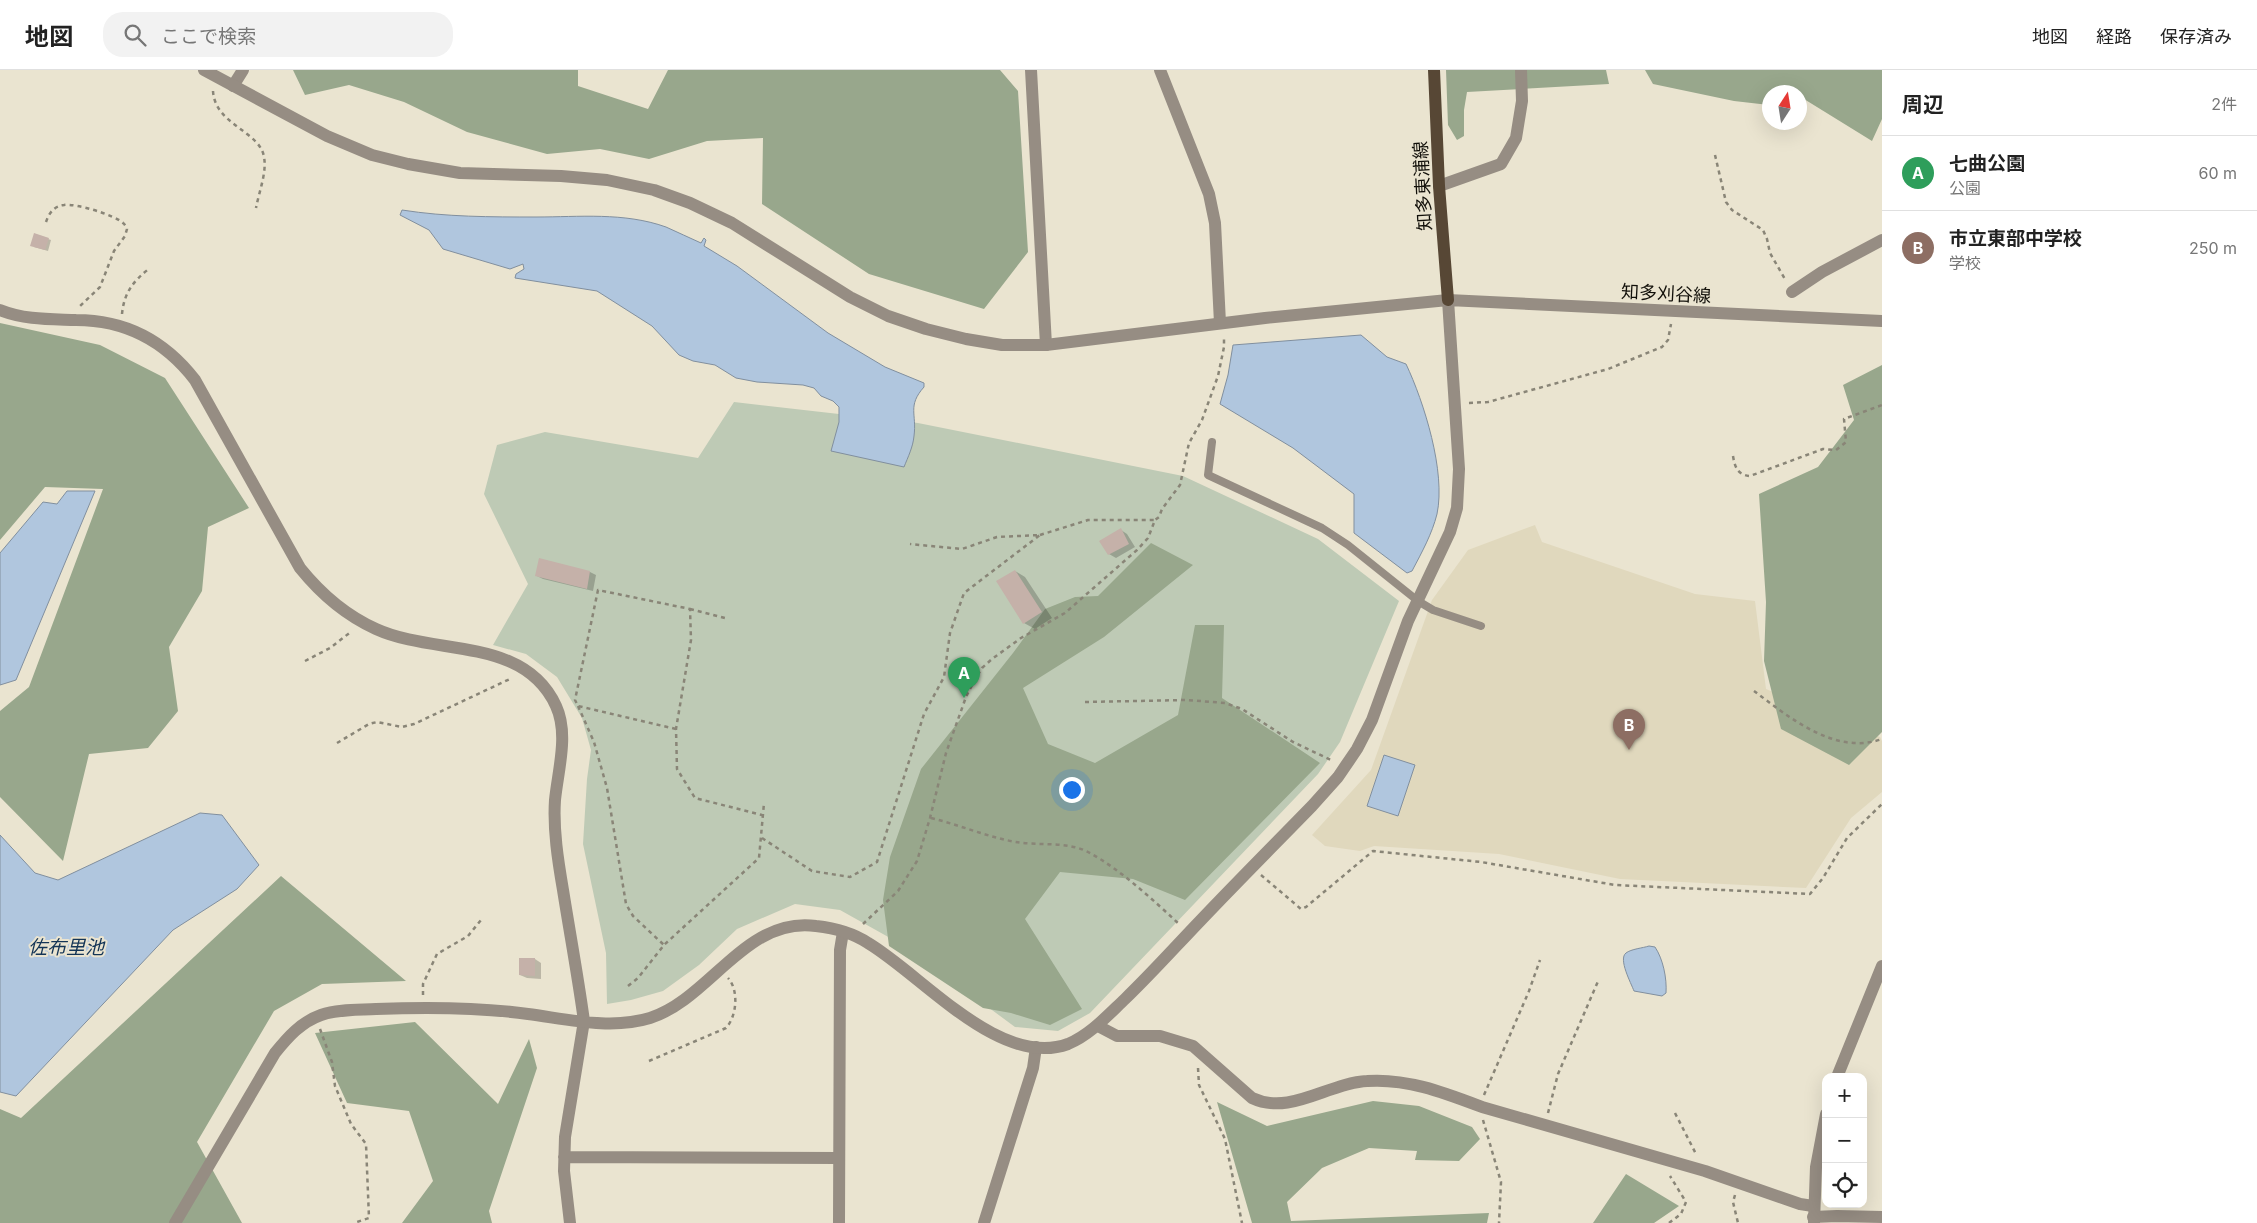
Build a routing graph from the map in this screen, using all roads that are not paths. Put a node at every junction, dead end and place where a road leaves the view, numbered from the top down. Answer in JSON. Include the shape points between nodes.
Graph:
{"nodes":[{"id":1,"x":204,"y":70,"type":"edge"},
{"id":2,"x":243,"y":70,"type":"edge"},
{"id":3,"x":1031,"y":70,"type":"edge"},
{"id":4,"x":1160,"y":70,"type":"edge"},
{"id":5,"x":1434,"y":70,"type":"edge"},
{"id":6,"x":1521,"y":70,"type":"edge"},
{"id":7,"x":233,"y":86,"type":"junction"},
{"id":8,"x":1439,"y":186,"type":"junction"},
{"id":9,"x":1882,"y":240,"type":"edge"},
{"id":10,"x":1792,"y":292,"type":"road end"},
{"id":11,"x":1448,"y":300,"type":"junction"},
{"id":12,"x":0,"y":310,"type":"edge"},
{"id":13,"x":1882,"y":321,"type":"edge"},
{"id":14,"x":1220,"y":323,"type":"junction"},
{"id":15,"x":1046,"y":345,"type":"junction"},
{"id":16,"x":1212,"y":442,"type":"dead end"},
{"id":17,"x":1418,"y":600,"type":"junction"},
{"id":18,"x":1481,"y":626,"type":"dead end"},
{"id":19,"x":850,"y":934,"type":"junction"},
{"id":20,"x":1882,"y":966,"type":"edge"},
{"id":21,"x":584,"y":1021,"type":"junction"},
{"id":22,"x":1098,"y":1026,"type":"junction"},
{"id":23,"x":1036,"y":1047,"type":"junction"},
{"id":24,"x":1838,"y":1073,"type":"edge"},
{"id":25,"x":1825,"y":1118,"type":"edge"},
{"id":26,"x":564,"y":1157,"type":"junction"},
{"id":27,"x":840,"y":1158,"type":"junction"},
{"id":28,"x":1814,"y":1215,"type":"edge"},
{"id":29,"x":1882,"y":1217,"type":"edge"},
{"id":30,"x":175,"y":1223,"type":"edge"},
{"id":31,"x":570,"y":1223,"type":"edge"},
{"id":32,"x":839,"y":1223,"type":"edge"},
{"id":33,"x":984,"y":1223,"type":"edge"}],
"edges":[{"from":1,"to":7,"type":"street","name":"知多刈谷線"},
{"from":2,"to":7,"type":"street"},
{"from":3,"to":15,"type":"street"},
{"from":4,"to":14,"type":"street","via":[[1209,194],[1215,223]]},
{"from":5,"to":8,"type":"main road","name":"知多東浦線"},
{"from":6,"to":8,"type":"street","via":[[1522,101],[1516,138],[1501,164]]},
{"from":7,"to":15,"type":"street","name":"知多刈谷線","via":[[327,136],[372,155],[408,164],[460,172],[607,180],[654,190],[732,223],[850,297],[888,316],[966,339],[1002,345]]},
{"from":8,"to":11,"type":"main road","name":"知多東浦線"},
{"from":9,"to":10,"type":"street"},
{"from":11,"to":13,"type":"street","name":"知多刈谷線"},
{"from":11,"to":14,"type":"street","name":"知多刈谷線"},
{"from":11,"to":17,"type":"street","via":[[1459,469],[1457,508],[1450,532]]},
{"from":12,"to":21,"type":"street","via":[[32,318],[96,320],[142,334],[157,343],[186,368],[249,473],[300,568],[335,605],[376,630],[488,654],[521,668],[548,690],[562,728],[555,802],[556,835]]},
{"from":14,"to":15,"type":"street","name":"知多刈谷線"},
{"from":16,"to":17,"type":"lane","via":[[1208,475],[1322,528]]},
{"from":17,"to":18,"type":"lane","via":[[1433,610]]},
{"from":17,"to":22,"type":"street","via":[[1372,720],[1344,768],[1312,806]]},
{"from":19,"to":21,"type":"street","via":[[803,925],[782,929],[762,937],[719,968],[692,995],[665,1012],[649,1018],[613,1023]]},
{"from":19,"to":23,"type":"street","via":[[882,952],[979,1026],[1018,1044]]},
{"from":19,"to":27,"type":"street","via":[[840,950]]},
{"from":20,"to":24,"type":"street"},
{"from":21,"to":26,"type":"street","via":[[567,1116]]},
{"from":21,"to":30,"type":"street","via":[[489,1009],[422,1009],[353,1010],[323,1014],[305,1022],[275,1053]]},
{"from":22,"to":23,"type":"street","via":[[1070,1043],[1051,1048]]},
{"from":22,"to":28,"type":"street","via":[[1117,1036],[1160,1036],[1192,1046],[1252,1098],[1269,1104],[1294,1101],[1351,1083],[1383,1080],[1427,1087],[1480,1106],[1699,1169],[1800,1204]]},
{"from":23,"to":33,"type":"street","via":[[1033,1068]]},
{"from":25,"to":28,"type":"street","via":[[1816,1167]]},
{"from":26,"to":27,"type":"street"},
{"from":26,"to":31,"type":"street"},
{"from":27,"to":32,"type":"street"},
{"from":28,"to":29,"type":"street"}]}
